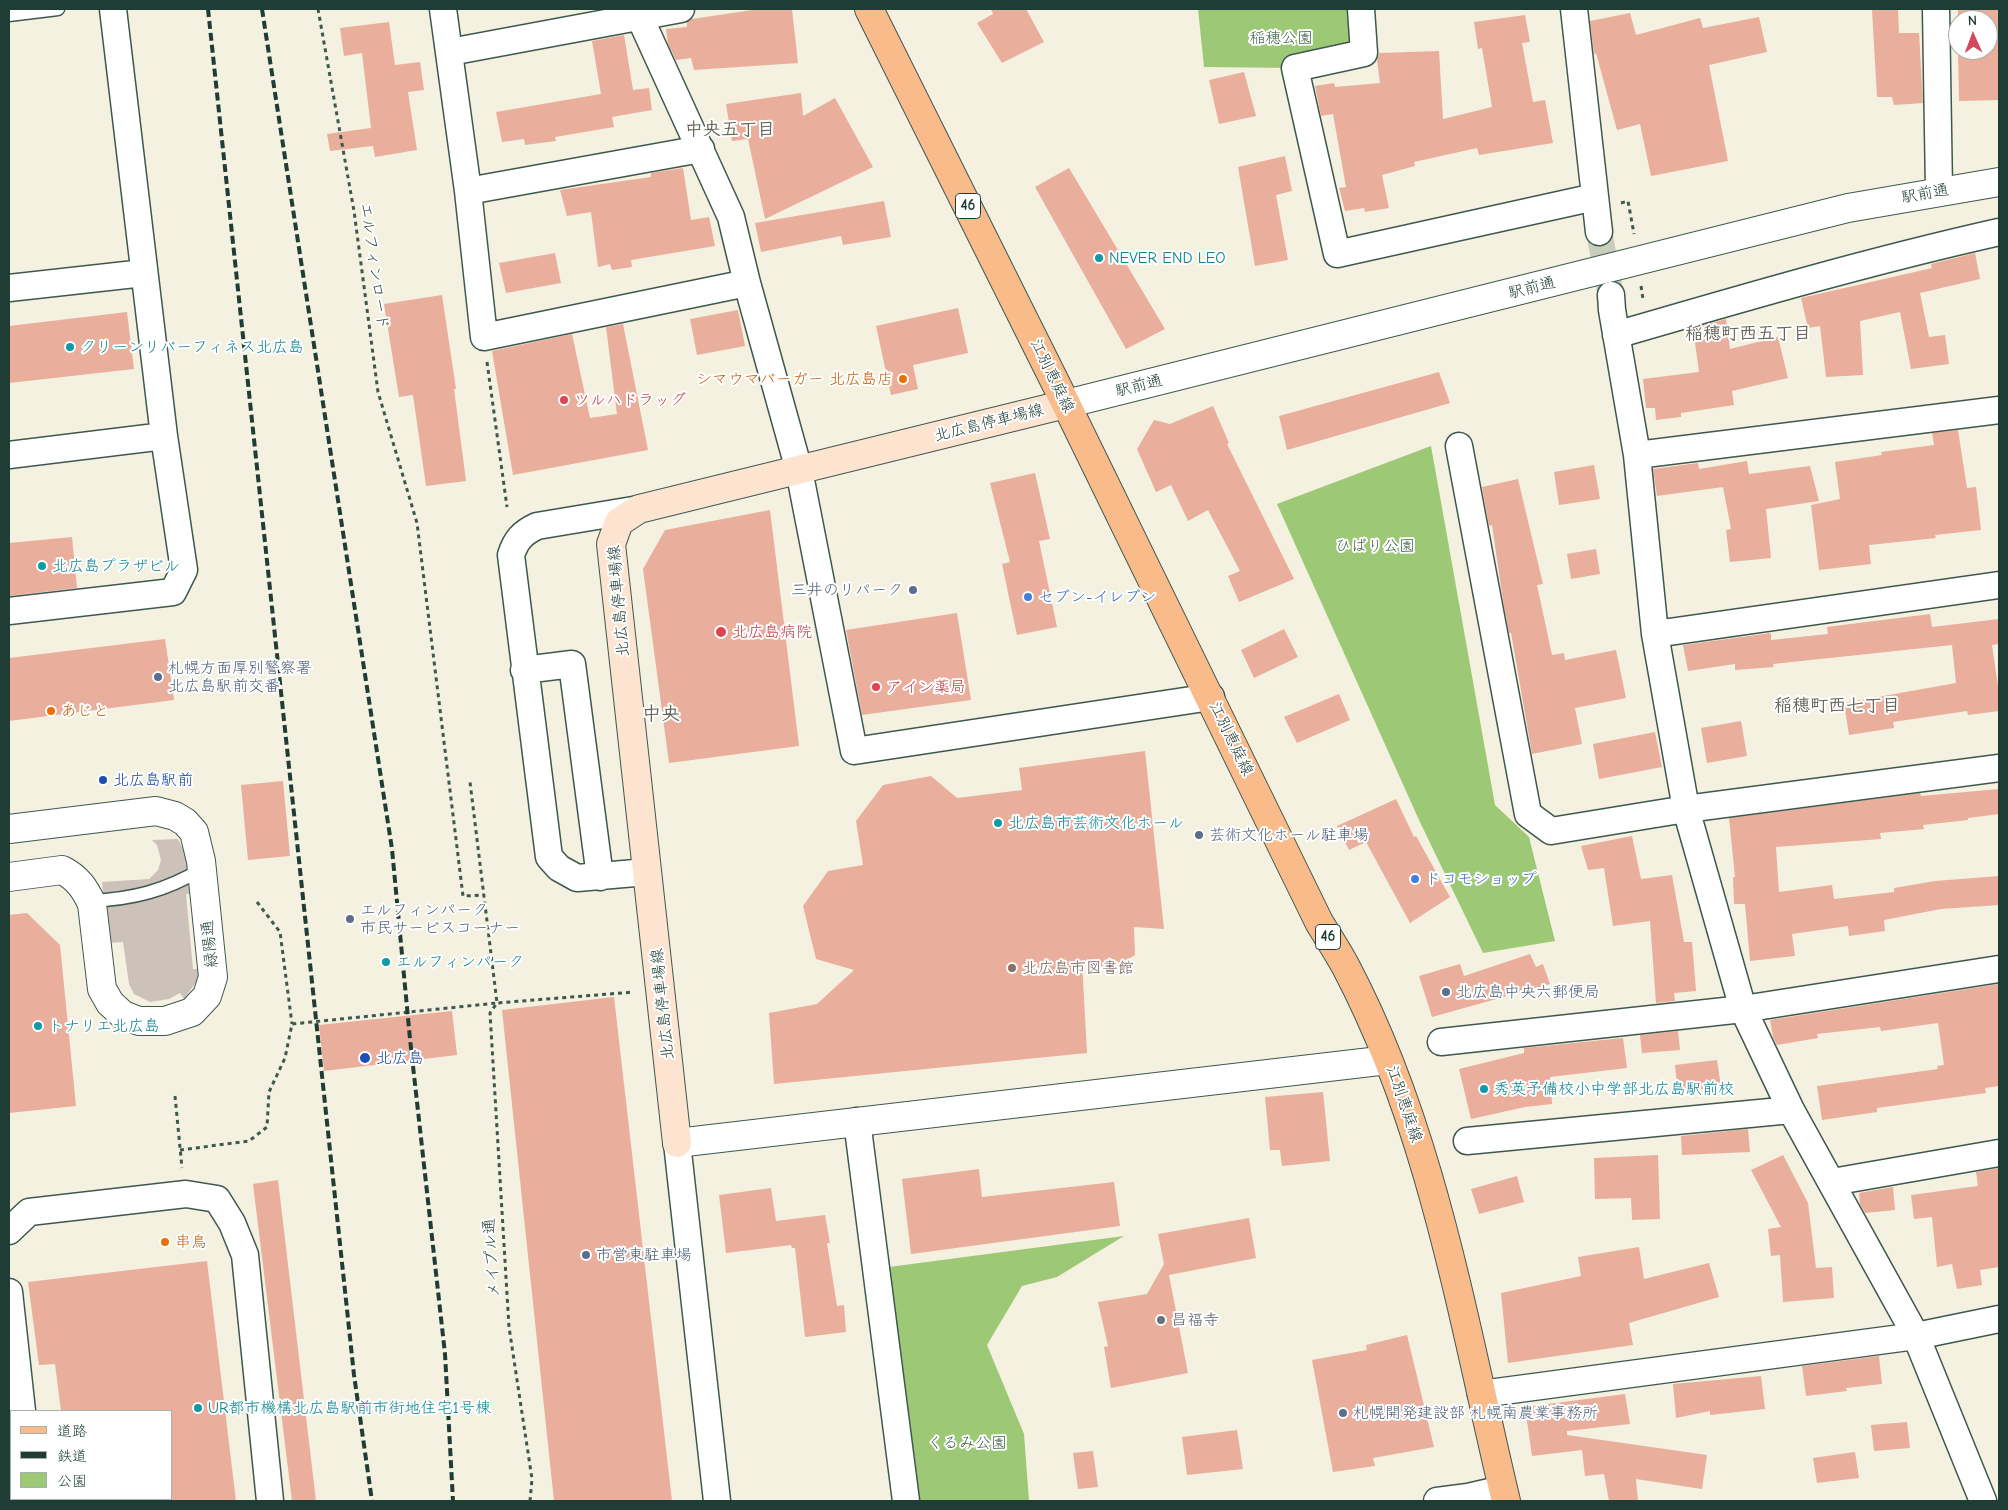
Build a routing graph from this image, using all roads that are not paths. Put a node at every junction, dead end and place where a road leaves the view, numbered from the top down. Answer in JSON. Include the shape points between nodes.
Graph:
{"nodes":[{"id":1,"x":58,"y":9,"type":"edge"},
{"id":2,"x":113,"y":9,"type":"edge"},
{"id":3,"x":443,"y":9,"type":"edge"},
{"id":4,"x":681,"y":9,"type":"edge"},
{"id":5,"x":869,"y":9,"type":"edge"},
{"id":6,"x":1361,"y":9,"type":"edge"},
{"id":7,"x":1574,"y":9,"type":"edge"},
{"id":8,"x":1936,"y":9,"type":"edge"},
{"id":9,"x":637,"y":13,"type":"edge"},
{"id":10,"x":9,"y":14,"type":"edge"},
{"id":11,"x":450,"y":52,"type":"junction"},
{"id":12,"x":701,"y":149,"type":"junction"},
{"id":13,"x":1999,"y":182,"type":"edge"},
{"id":14,"x":468,"y":191,"type":"junction"},
{"id":15,"x":1939,"y":191,"type":"junction"},
{"id":16,"x":1595,"y":197,"type":"junction"},
{"id":17,"x":1599,"y":232,"type":"tunnel mouth"},
{"id":18,"x":1999,"y":232,"type":"edge"},
{"id":19,"x":144,"y":273,"type":"junction"},
{"id":20,"x":746,"y":283,"type":"junction"},
{"id":21,"x":9,"y":288,"type":"edge"},
{"id":22,"x":1611,"y":295,"type":"tunnel mouth"},
{"id":23,"x":1616,"y":335,"type":"junction"},
{"id":24,"x":1066,"y":404,"type":"junction"},
{"id":25,"x":1999,"y":410,"type":"edge"},
{"id":26,"x":164,"y":436,"type":"junction"},
{"id":27,"x":1458,"y":446,"type":"dead end"},
{"id":28,"x":9,"y":455,"type":"edge"},
{"id":29,"x":1637,"y":455,"type":"junction"},
{"id":30,"x":799,"y":470,"type":"junction"},
{"id":31,"x":639,"y":509,"type":"junction"},
{"id":32,"x":1999,"y":585,"type":"edge"},
{"id":33,"x":9,"y":611,"type":"edge"},
{"id":34,"x":1655,"y":634,"type":"junction"},
{"id":35,"x":524,"y":670,"type":"junction"},
{"id":36,"x":1211,"y":698,"type":"junction"},
{"id":37,"x":1999,"y":768,"type":"edge"},
{"id":38,"x":1686,"y":809,"type":"junction"},
{"id":39,"x":9,"y":829,"type":"edge"},
{"id":40,"x":202,"y":869,"type":"junction"},
{"id":41,"x":647,"y":872,"type":"junction"},
{"id":42,"x":9,"y":877,"type":"edge"},
{"id":43,"x":600,"y":877,"type":"junction"},
{"id":44,"x":90,"y":901,"type":"junction"},
{"id":45,"x":1999,"y":969,"type":"edge"},
{"id":46,"x":1743,"y":1009,"type":"junction"},
{"id":47,"x":1441,"y":1042,"type":"dead end"},
{"id":48,"x":1388,"y":1060,"type":"junction"},
{"id":49,"x":1792,"y":1110,"type":"junction"},
{"id":50,"x":857,"y":1122,"type":"junction"},
{"id":51,"x":1467,"y":1141,"type":"dead end"},
{"id":52,"x":677,"y":1143,"type":"junction"},
{"id":53,"x":1999,"y":1153,"type":"edge"},
{"id":54,"x":1832,"y":1182,"type":"junction"},
{"id":55,"x":11,"y":1226,"type":"edge"},
{"id":56,"x":9,"y":1292,"type":"edge"},
{"id":57,"x":1999,"y":1319,"type":"edge"},
{"id":58,"x":1916,"y":1336,"type":"junction"},
{"id":59,"x":1481,"y":1394,"type":"junction"},
{"id":60,"x":22,"y":1410,"type":"edge"},
{"id":61,"x":1504,"y":1495,"type":"edge"},
{"id":62,"x":270,"y":1501,"type":"edge"},
{"id":63,"x":718,"y":1501,"type":"edge"},
{"id":64,"x":906,"y":1501,"type":"edge"},
{"id":65,"x":1437,"y":1501,"type":"edge"},
{"id":66,"x":1983,"y":1501,"type":"edge"}],
"edges":[{"from":1,"to":10,"type":"lane"},
{"from":2,"to":19,"type":"street"},
{"from":3,"to":11,"type":"street"},
{"from":4,"to":9,"type":"street"},
{"from":5,"to":24,"type":"main road","name":"江別恵庭線","number":"46"},
{"from":6,"to":16,"type":"street","via":[[1364,53],[1295,68],[1337,254]]},
{"from":7,"to":16,"type":"street"},
{"from":8,"to":15,"type":"street"},
{"from":9,"to":11,"type":"street"},
{"from":9,"to":12,"type":"street"},
{"from":11,"to":14,"type":"street"},
{"from":12,"to":14,"type":"street"},
{"from":12,"to":20,"type":"street","via":[[731,217]]},
{"from":13,"to":15,"type":"street","name":"駅前通"},
{"from":14,"to":20,"type":"street","via":[[484,337]]},
{"from":15,"to":24,"type":"street","name":"駅前通","via":[[1848,208]]},
{"from":16,"to":17,"type":"street"},
{"from":18,"to":23,"type":"street","via":[[1794,284]]},
{"from":19,"to":21,"type":"street"},
{"from":19,"to":26,"type":"street"},
{"from":20,"to":30,"type":"street"},
{"from":22,"to":23,"type":"street"},
{"from":23,"to":29,"type":"street"},
{"from":24,"to":30,"type":"main road","name":"北広島停車場線"},
{"from":24,"to":36,"type":"main road","name":"江別恵庭線","number":"46"},
{"from":25,"to":29,"type":"street"},
{"from":26,"to":28,"type":"street"},
{"from":26,"to":33,"type":"street","via":[[184,570],[173,592]]},
{"from":27,"to":38,"type":"street","via":[[1528,814],[1551,831]]},
{"from":29,"to":34,"type":"street"},
{"from":30,"to":31,"type":"main road","name":"北広島停車場線"},
{"from":30,"to":36,"type":"street","via":[[854,751]]},
{"from":31,"to":35,"type":"street","via":[[537,526],[516,541],[511,555]]},
{"from":31,"to":41,"type":"main road","name":"北広島停車場線","via":[[619,522],[611,544]]},
{"from":32,"to":34,"type":"street"},
{"from":34,"to":38,"type":"street"},
{"from":35,"to":43,"type":"street","via":[[549,857],[559,868],[577,878]]},
{"from":35,"to":43,"type":"street","via":[[572,664]]},
{"from":36,"to":48,"type":"main road","name":"江別恵庭線","number":"46","via":[[1319,922],[1346,966]]},
{"from":37,"to":38,"type":"street"},
{"from":38,"to":46,"type":"street"},
{"from":39,"to":40,"type":"street","name":"緑陽通","via":[[156,811],[175,816],[194,832]]},
{"from":40,"to":44,"type":"lane","via":[[154,892]]},
{"from":40,"to":44,"type":"street","name":"緑陽通","via":[[212,983],[207,996],[192,1012],[171,1019],[140,1021],[123,1015],[110,1003],[102,989]]},
{"from":41,"to":43,"type":"street"},
{"from":41,"to":52,"type":"main road","name":"北広島停車場線"},
{"from":42,"to":44,"type":"street","name":"緑陽通","via":[[62,870],[80,882]]},
{"from":45,"to":46,"type":"street"},
{"from":46,"to":47,"type":"street"},
{"from":46,"to":49,"type":"street"},
{"from":48,"to":50,"type":"street"},
{"from":48,"to":59,"type":"main road","name":"江別恵庭線","number":"46","via":[[1412,1125],[1443,1230]]},
{"from":49,"to":51,"type":"street"},
{"from":49,"to":54,"type":"street"},
{"from":50,"to":52,"type":"street"},
{"from":50,"to":64,"type":"street"},
{"from":52,"to":63,"type":"street"},
{"from":53,"to":54,"type":"street"},
{"from":54,"to":58,"type":"street"},
{"from":55,"to":62,"type":"street","via":[[28,1212],[186,1194],[217,1199],[232,1223],[245,1255]]},
{"from":56,"to":60,"type":"street"},
{"from":57,"to":58,"type":"street"},
{"from":58,"to":59,"type":"street"},
{"from":58,"to":66,"type":"street"},
{"from":59,"to":61,"type":"main road","name":"江別恵庭線","number":"46"},
{"from":61,"to":65,"type":"street"}]}
